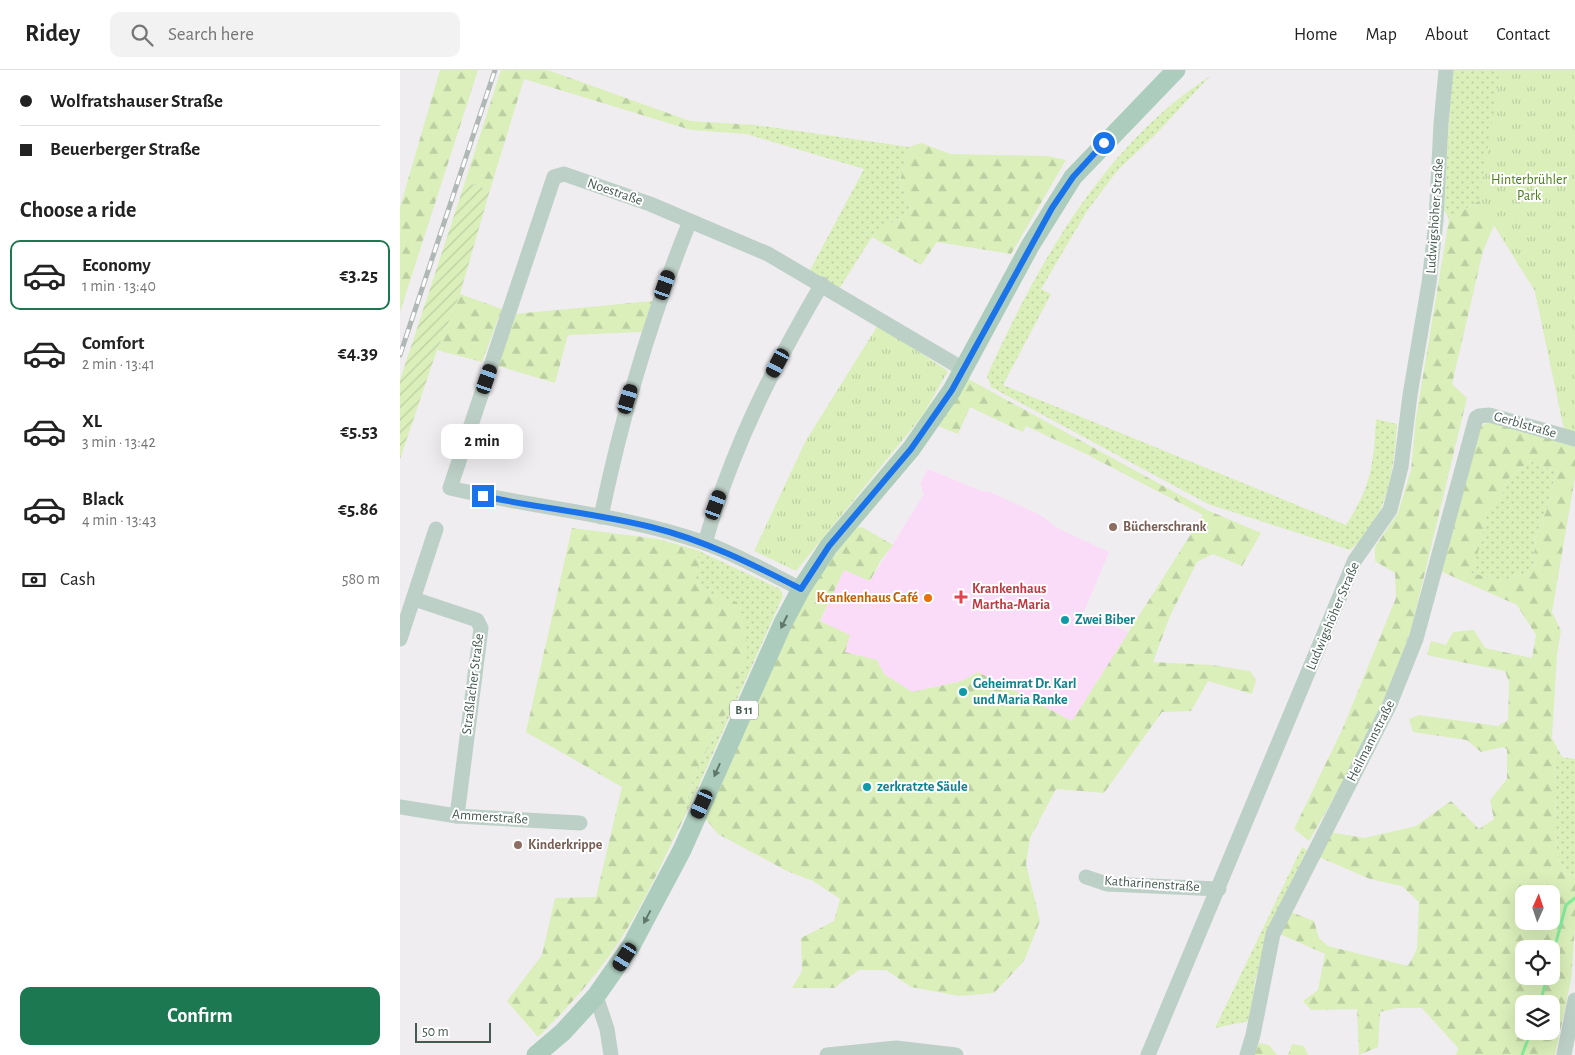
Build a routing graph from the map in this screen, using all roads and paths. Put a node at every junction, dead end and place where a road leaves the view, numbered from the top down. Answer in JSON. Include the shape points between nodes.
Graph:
{"nodes":[{"id":1,"x":1176,"y":70,"type":"edge"},
{"id":2,"x":1446,"y":70,"type":"edge"},
{"id":3,"x":690,"y":221,"type":"junction"},
{"id":4,"x":822,"y":284,"type":"junction"},
{"id":5,"x":963,"y":369,"type":"junction"},
{"id":6,"x":1476,"y":418,"type":"joint"},
{"id":7,"x":1575,"y":439,"type":"edge"},
{"id":8,"x":601,"y":517,"type":"junction"},
{"id":9,"x":436,"y":529,"type":"dead end"},
{"id":10,"x":705,"y":543,"type":"junction"},
{"id":11,"x":801,"y":589,"type":"junction"},
{"id":12,"x":414,"y":599,"type":"junction"},
{"id":13,"x":400,"y":639,"type":"edge"},
{"id":14,"x":400,"y":807,"type":"edge"},
{"id":15,"x":457,"y":816,"type":"junction"},
{"id":16,"x":580,"y":823,"type":"dead end"},
{"id":17,"x":1086,"y":877,"type":"dead end"},
{"id":18,"x":1219,"y":889,"type":"junction"},
{"id":19,"x":596,"y":996,"type":"junction"},
{"id":20,"x":1575,"y":1000,"type":"edge"},
{"id":21,"x":846,"y":1053,"type":"edge"},
{"id":22,"x":946,"y":1054,"type":"edge"},
{"id":23,"x":536,"y":1055,"type":"edge"},
{"id":24,"x":611,"y":1055,"type":"edge"},
{"id":25,"x":827,"y":1055,"type":"edge"},
{"id":26,"x":1148,"y":1055,"type":"edge"},
{"id":27,"x":1247,"y":1055,"type":"edge"},
{"id":28,"x":1564,"y":1055,"type":"edge"}],
"edges":[{"from":1,"to":5,"type":"main road","number":"B 11","via":[[1073,177],[1030,246]]},
{"from":2,"to":18,"type":"street","name":"Ludwigshöher Straße","via":[[1431,265],[1390,510],[1355,560]]},
{"from":3,"to":4,"type":"street","name":"Noestraße","via":[[768,254]]},
{"from":3,"to":8,"type":"street","via":[[643,350]]},
{"from":3,"to":8,"type":"street","name":"Noestraße","via":[[571,176],[554,177],[450,488],[499,500]]},
{"from":4,"to":5,"type":"street","name":"Noestraße"},
{"from":4,"to":10,"type":"street","via":[[755,406],[736,450]]},
{"from":5,"to":11,"type":"main road","number":"B 11","via":[[911,449],[829,546]]},
{"from":6,"to":7,"type":"street","name":"Gerblstraße","via":[[1489,415]]},
{"from":6,"to":27,"type":"street","name":"Heilmannstraße","via":[[1416,638],[1390,704],[1273,934],[1254,1035]]},
{"from":8,"to":10,"type":"street"},
{"from":9,"to":12,"type":"street"},
{"from":10,"to":11,"type":"street"},
{"from":11,"to":19,"type":"main road","number":"B 11","one_way":true,"via":[[682,850],[631,946]]},
{"from":12,"to":13,"type":"street"},
{"from":12,"to":15,"type":"street","name":"Straßlacher Straße","via":[[477,620],[481,628]]},
{"from":14,"to":15,"type":"street","name":"Ammerstraße"},
{"from":15,"to":16,"type":"street","name":"Ammerstraße"},
{"from":17,"to":18,"type":"street","name":"Katharinenstraße","via":[[1107,884]]},
{"from":18,"to":26,"type":"street","name":"Ludwigshöher Straße"},
{"from":19,"to":23,"type":"main road","number":"B 11","via":[[563,1032]]},
{"from":19,"to":24,"type":"street","via":[[607,1029]]},
{"from":20,"to":28,"type":"street"},
{"from":21,"to":22,"type":"street","via":[[897,1048]]},
{"from":21,"to":25,"type":"street"}]}
